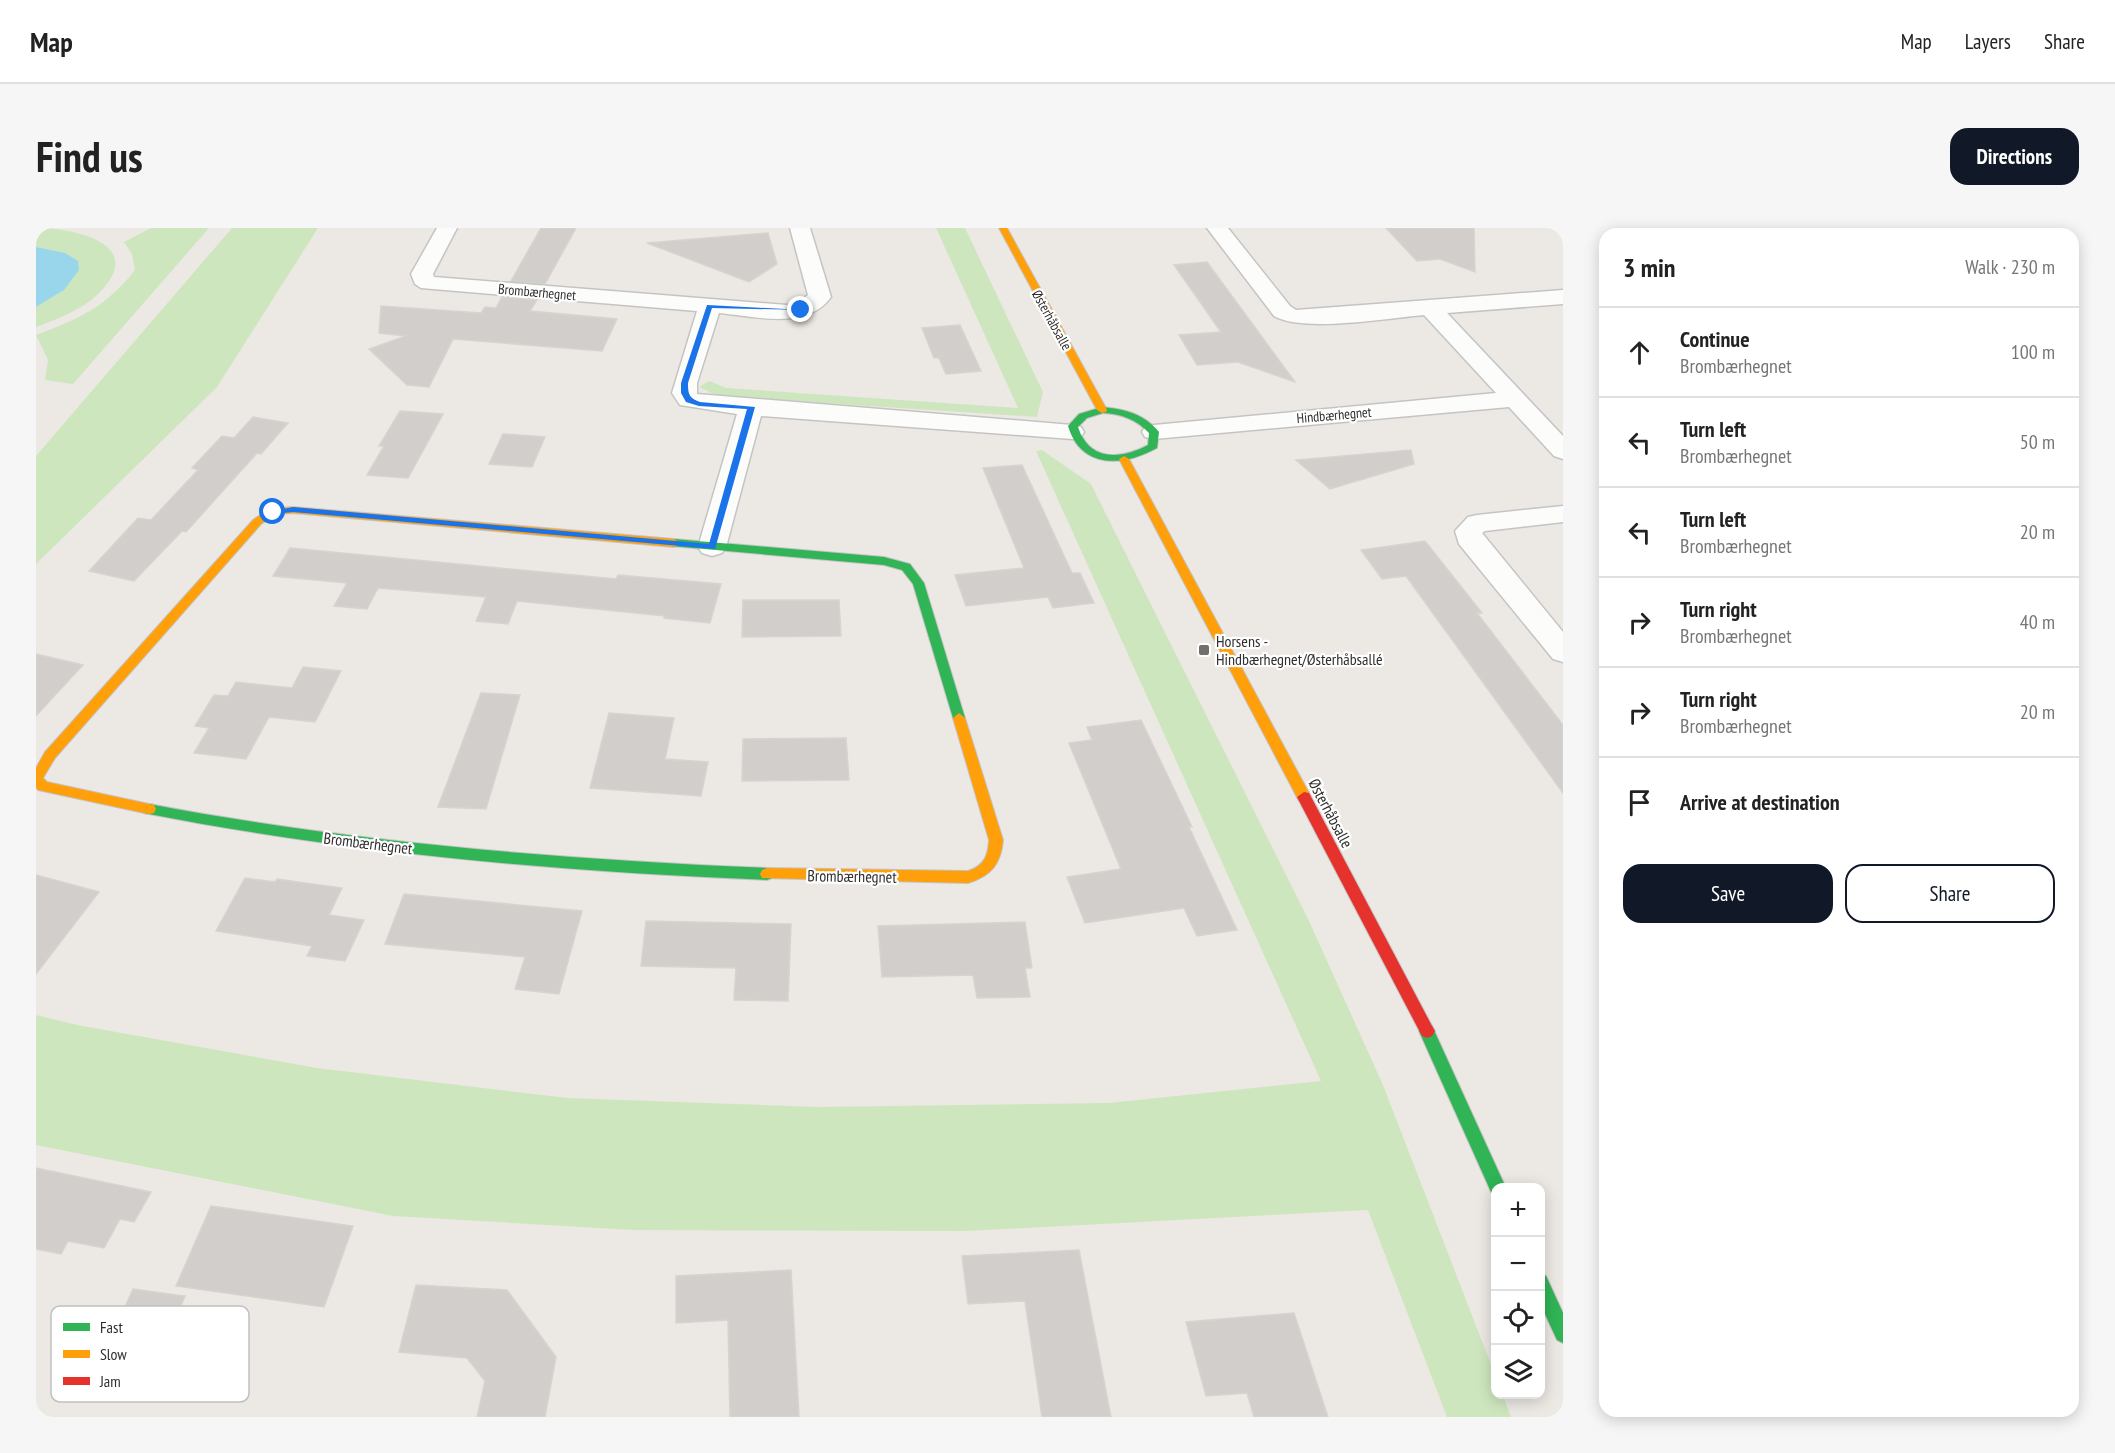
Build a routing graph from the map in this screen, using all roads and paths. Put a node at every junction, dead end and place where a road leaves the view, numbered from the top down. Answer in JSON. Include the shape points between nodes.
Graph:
{"nodes":[{"id":1,"x":447,"y":228,"type":"edge"},
{"id":2,"x":800,"y":228,"type":"edge"},
{"id":3,"x":1003,"y":228,"type":"edge"},
{"id":4,"x":1217,"y":228,"type":"edge"},
{"id":5,"x":1563,"y":297,"type":"edge"},
{"id":6,"x":710,"y":306,"type":"junction"},
{"id":7,"x":1431,"y":308,"type":"junction"},
{"id":8,"x":1515,"y":399,"type":"junction"},
{"id":9,"x":751,"y":407,"type":"junction"},
{"id":10,"x":1102,"y":410,"type":"junction"},
{"id":11,"x":1072,"y":432,"type":"junction"},
{"id":12,"x":1154,"y":432,"type":"junction"},
{"id":13,"x":1563,"y":451,"type":"edge"},
{"id":14,"x":1124,"y":459,"type":"junction"},
{"id":15,"x":1563,"y":514,"type":"edge"},
{"id":16,"x":712,"y":547,"type":"junction"},
{"id":17,"x":1563,"y":652,"type":"edge"},
{"id":18,"x":1496,"y":1183,"type":"edge"},
{"id":19,"x":1544,"y":1291,"type":"edge"},
{"id":20,"x":1563,"y":1334,"type":"edge"}],
"edges":[{"from":1,"to":6,"type":"street","name":"Brombærhegnet","via":[[422,274],[429,283]]},
{"from":2,"to":6,"type":"street","name":"Brombærhegnet","via":[[820,295],[818,300],[794,312]]},
{"from":3,"to":10,"type":"street","name":"Østerhåbsalle"},
{"from":4,"to":7,"type":"street","via":[[1275,305],[1291,316]]},
{"from":5,"to":7,"type":"street"},
{"from":6,"to":9,"type":"street","via":[[684,393],[699,404]]},
{"from":7,"to":8,"type":"street"},
{"from":8,"to":12,"type":"street","name":"Hindbærhegnet"},
{"from":8,"to":13,"type":"street"},
{"from":9,"to":11,"type":"street"},
{"from":9,"to":16,"type":"street"},
{"from":10,"to":11,"type":"street","via":[[1076,420]]},
{"from":10,"to":12,"type":"street","via":[[1128,413]]},
{"from":11,"to":14,"type":"street","via":[[1076,441],[1090,452]]},
{"from":12,"to":14,"type":"street","via":[[1155,440],[1146,453]]},
{"from":14,"to":18,"type":"street","name":"Østerhåbsalle","via":[[1426,1028]]},
{"from":15,"to":17,"type":"street","via":[[1477,524],[1468,531],[1469,538]]},
{"from":16,"to":16,"type":"street","name":"Brombærhegnet","via":[[293,510],[273,512],[257,522],[50,755],[36,779],[43,786],[58,790],[247,827],[456,854],[770,876],[983,874],[996,856],[996,840],[913,574],[906,567],[884,561]]},
{"from":19,"to":20,"type":"street"}]}
